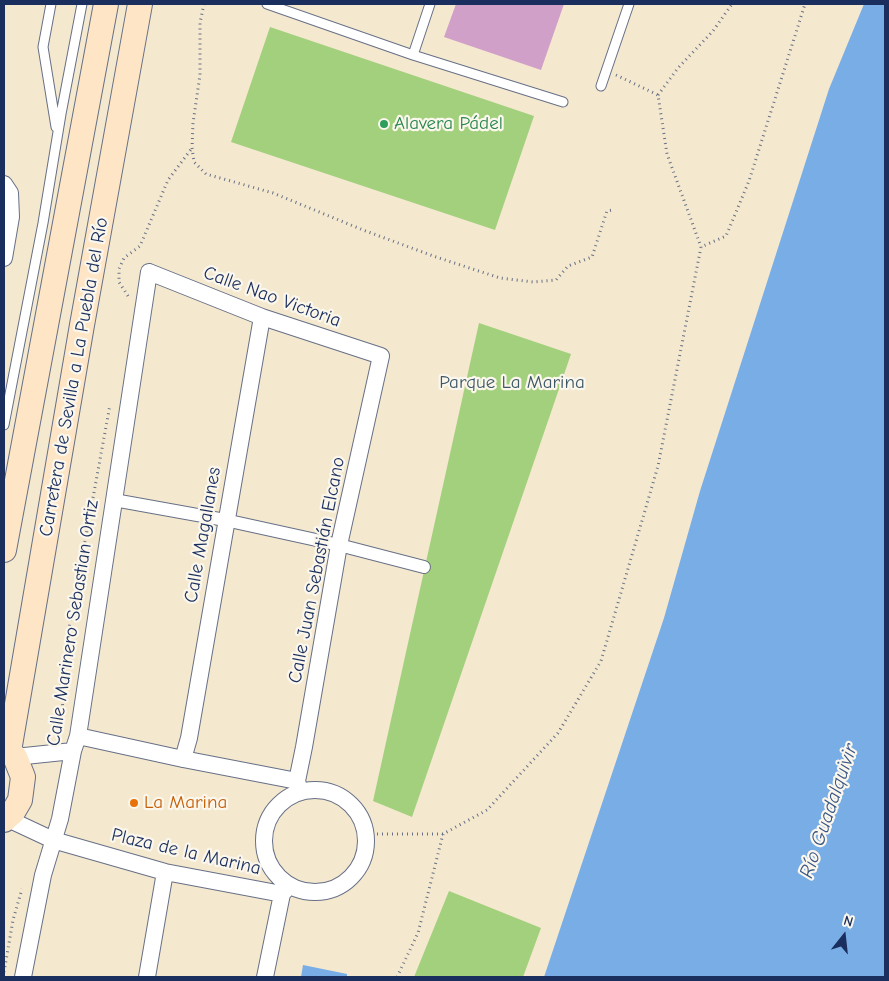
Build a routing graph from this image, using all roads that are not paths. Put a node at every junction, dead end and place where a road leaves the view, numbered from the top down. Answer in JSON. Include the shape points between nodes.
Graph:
{"nodes":[{"id":1,"x":51,"y":4,"type":"edge"},
{"id":2,"x":82,"y":4,"type":"edge"},
{"id":3,"x":106,"y":4,"type":"edge"},
{"id":4,"x":140,"y":4,"type":"edge"},
{"id":5,"x":267,"y":4,"type":"edge"},
{"id":6,"x":430,"y":4,"type":"edge"},
{"id":7,"x":629,"y":4,"type":"edge"},
{"id":8,"x":413,"y":55,"type":"junction"},
{"id":9,"x":601,"y":86,"type":"dead end"},
{"id":10,"x":563,"y":102,"type":"dead end"},
{"id":11,"x":58,"y":134,"type":"junction"},
{"id":12,"x":4,"y":184,"type":"edge"},
{"id":13,"x":4,"y":258,"type":"edge"},
{"id":14,"x":149,"y":272,"type":"joint"},
{"id":15,"x":262,"y":317,"type":"junction"},
{"id":16,"x":381,"y":356,"type":"joint"},
{"id":17,"x":4,"y":425,"type":"edge"},
{"id":18,"x":114,"y":500,"type":"junction"},
{"id":19,"x":225,"y":520,"type":"junction"},
{"id":20,"x":339,"y":545,"type":"junction"},
{"id":21,"x":4,"y":550,"type":"edge"},
{"id":22,"x":424,"y":567,"type":"dead end"},
{"id":23,"x":76,"y":743,"type":"junction"},
{"id":24,"x":9,"y":751,"type":"edge"},
{"id":25,"x":183,"y":759,"type":"junction"},
{"id":26,"x":298,"y":786,"type":"junction"},
{"id":27,"x":5,"y":819,"type":"edge"},
{"id":28,"x":53,"y":840,"type":"junction"},
{"id":29,"x":165,"y":872,"type":"junction"},
{"id":30,"x":285,"y":889,"type":"junction"},
{"id":31,"x":23,"y":977,"type":"edge"},
{"id":32,"x":147,"y":977,"type":"edge"},
{"id":33,"x":265,"y":977,"type":"edge"}],
"edges":[{"from":1,"to":11,"type":"lane","via":[[43,47]]},
{"from":2,"to":11,"type":"lane"},
{"from":3,"to":21,"type":"main road"},
{"from":4,"to":24,"type":"main road","name":"Carretera de Sevilla a La Puebla del Río"},
{"from":5,"to":8,"type":"lane"},
{"from":6,"to":8,"type":"lane"},
{"from":7,"to":9,"type":"lane"},
{"from":8,"to":10,"type":"lane"},
{"from":11,"to":17,"type":"lane"},
{"from":12,"to":13,"type":"street","via":[[10,193],[11,217]]},
{"from":14,"to":15,"type":"street","name":"Calle Nao Victoria"},
{"from":14,"to":18,"type":"street","name":"Calle Marinero Sebastian Ortiz"},
{"from":15,"to":16,"type":"street","name":"Calle Nao Victoria"},
{"from":15,"to":19,"type":"street","name":"Calle Magallanes"},
{"from":16,"to":20,"type":"street","name":"Calle Juan Sebastián Elcano"},
{"from":18,"to":19,"type":"street"},
{"from":18,"to":23,"type":"street","name":"Calle Marinero Sebastian Ortiz"},
{"from":19,"to":20,"type":"street"},
{"from":19,"to":25,"type":"street","name":"Calle Magallanes"},
{"from":20,"to":22,"type":"street"},
{"from":20,"to":26,"type":"street","name":"Calle Juan Sebastián Elcano"},
{"from":23,"to":24,"type":"street"},
{"from":23,"to":25,"type":"street"},
{"from":23,"to":28,"type":"street","name":"Calle Marinero Sebastian Ortiz"},
{"from":24,"to":27,"type":"main road","via":[[23,777],[20,800]]},
{"from":25,"to":26,"type":"street"},
{"from":26,"to":30,"type":"street","via":[[273,811],[266,827],[267,860]]},
{"from":26,"to":30,"type":"street","via":[[329,791],[355,807],[367,834],[366,851],[350,879],[336,888],[321,892]]},
{"from":27,"to":28,"type":"street","name":"Plaza de la Marina"},
{"from":28,"to":29,"type":"street","name":"Plaza de la Marina"},
{"from":28,"to":31,"type":"street","name":"Calle Marinero Sebastian Ortiz"},
{"from":29,"to":30,"type":"street","name":"Plaza de la Marina"},
{"from":29,"to":32,"type":"street"},
{"from":30,"to":33,"type":"street"}]}
